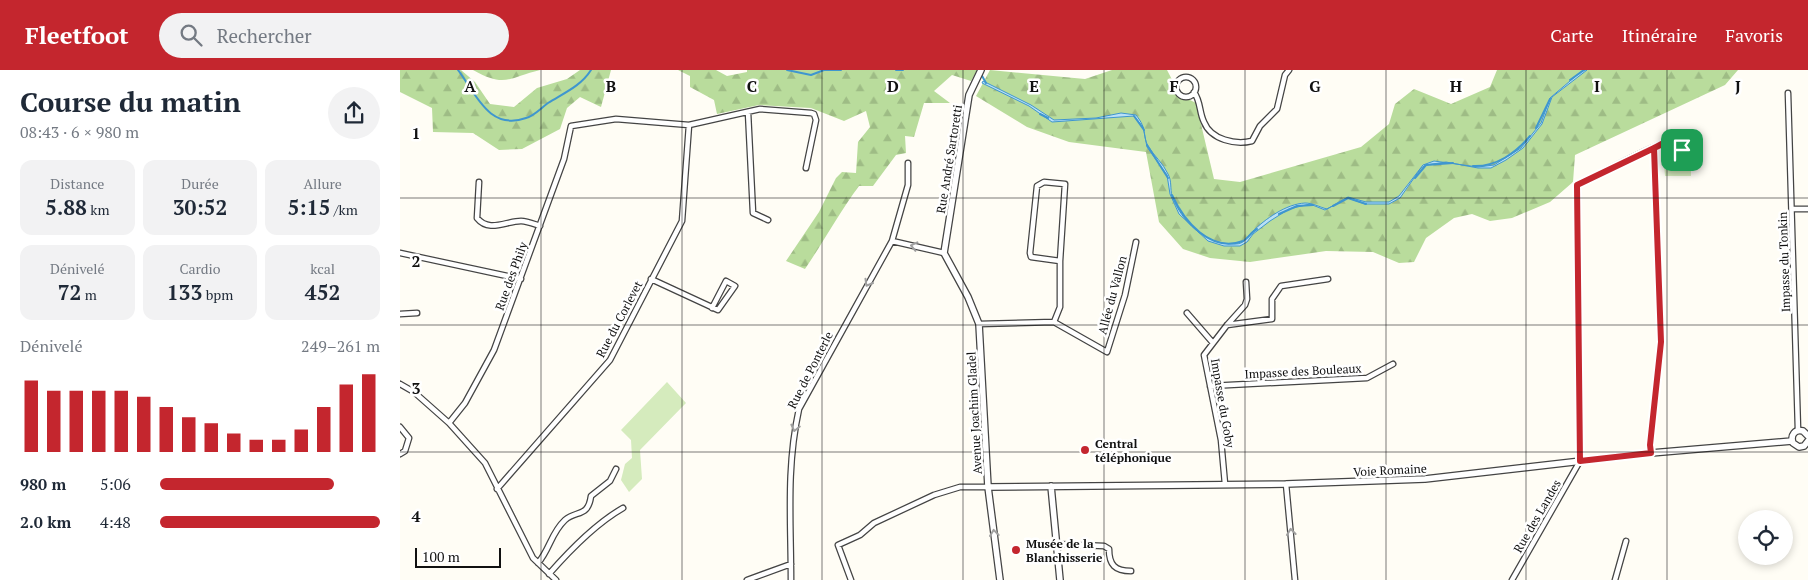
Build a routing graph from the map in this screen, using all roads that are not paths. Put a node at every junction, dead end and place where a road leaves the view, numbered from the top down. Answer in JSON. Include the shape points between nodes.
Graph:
{"nodes":[{"id":1,"x":1289,"y":70,"type":"edge"},
{"id":2,"x":980,"y":72,"type":"edge"},
{"id":3,"x":1194,"y":92,"type":"junction"},
{"id":4,"x":1788,"y":93,"type":"dead end"},
{"id":5,"x":748,"y":112,"type":"junction"},
{"id":6,"x":689,"y":125,"type":"junction"},
{"id":7,"x":1675,"y":138,"type":"dead end"},
{"id":8,"x":1654,"y":148,"type":"junction"},
{"id":9,"x":908,"y":163,"type":"dead end"},
{"id":10,"x":806,"y":168,"type":"dead end"},
{"id":11,"x":479,"y":182,"type":"dead end"},
{"id":12,"x":1808,"y":209,"type":"edge"},
{"id":13,"x":1792,"y":210,"type":"junction"},
{"id":14,"x":768,"y":220,"type":"dead end"},
{"id":15,"x":540,"y":226,"type":"junction"},
{"id":16,"x":892,"y":241,"type":"junction"},
{"id":17,"x":1136,"y":242,"type":"dead end"},
{"id":18,"x":400,"y":253,"type":"edge"},
{"id":19,"x":944,"y":253,"type":"junction"},
{"id":20,"x":1060,"y":261,"type":"junction"},
{"id":21,"x":651,"y":278,"type":"junction"},
{"id":22,"x":520,"y":279,"type":"junction"},
{"id":23,"x":1328,"y":279,"type":"dead end"},
{"id":24,"x":1246,"y":282,"type":"dead end"},
{"id":25,"x":712,"y":308,"type":"junction"},
{"id":26,"x":417,"y":313,"type":"dead end"},
{"id":27,"x":1187,"y":313,"type":"dead end"},
{"id":28,"x":400,"y":314,"type":"edge"},
{"id":29,"x":1054,"y":322,"type":"junction"},
{"id":30,"x":978,"y":324,"type":"junction"},
{"id":31,"x":1227,"y":325,"type":"junction"},
{"id":32,"x":1213,"y":343,"type":"junction"},
{"id":33,"x":1393,"y":364,"type":"dead end"},
{"id":34,"x":400,"y":384,"type":"edge"},
{"id":35,"x":1210,"y":386,"type":"junction"},
{"id":36,"x":450,"y":423,"type":"junction"},
{"id":37,"x":400,"y":427,"type":"edge"},
{"id":38,"x":1798,"y":430,"type":"junction"},
{"id":39,"x":1808,"y":436,"type":"edge"},
{"id":40,"x":1792,"y":441,"type":"junction"},
{"id":41,"x":1808,"y":441,"type":"edge"},
{"id":42,"x":1802,"y":447,"type":"junction"},
{"id":43,"x":1808,"y":451,"type":"edge"},
{"id":44,"x":1651,"y":453,"type":"junction"},
{"id":45,"x":400,"y":454,"type":"edge"},
{"id":46,"x":1580,"y":461,"type":"junction"},
{"id":47,"x":616,"y":469,"type":"dead end"},
{"id":48,"x":1225,"y":484,"type":"junction"},
{"id":49,"x":1286,"y":484,"type":"junction"},
{"id":50,"x":1051,"y":486,"type":"junction"},
{"id":51,"x":988,"y":487,"type":"junction"},
{"id":52,"x":497,"y":489,"type":"junction"},
{"id":53,"x":623,"y":508,"type":"dead end"},
{"id":54,"x":1626,"y":541,"type":"dead end"},
{"id":55,"x":1056,"y":544,"type":"junction"},
{"id":56,"x":538,"y":562,"type":"junction"},
{"id":57,"x":791,"y":564,"type":"junction"},
{"id":58,"x":1131,"y":571,"type":"dead end"},
{"id":59,"x":549,"y":574,"type":"junction"},
{"id":60,"x":556,"y":580,"type":"edge"},
{"id":61,"x":746,"y":580,"type":"edge"},
{"id":62,"x":791,"y":580,"type":"edge"},
{"id":63,"x":851,"y":580,"type":"edge"},
{"id":64,"x":1000,"y":580,"type":"edge"},
{"id":65,"x":1060,"y":580,"type":"edge"},
{"id":66,"x":1296,"y":580,"type":"edge"},
{"id":67,"x":1512,"y":580,"type":"edge"},
{"id":68,"x":1615,"y":580,"type":"edge"}],
"edges":[{"from":1,"to":3,"type":"street","via":[[1277,109],[1260,126],[1252,140],[1244,143],[1212,134],[1203,122]]},
{"from":2,"to":19,"type":"street","name":"Rue André Sartoretti","via":[[969,96]]},
{"from":3,"to":3,"type":"street","via":[[1193,80],[1187,77],[1178,80],[1176,90],[1180,95],[1186,97]]},
{"from":4,"to":13,"type":"street","name":"Impasse du Tonkin"},
{"from":5,"to":6,"type":"street"},
{"from":5,"to":10,"type":"street","via":[[814,114],[816,120]]},
{"from":5,"to":14,"type":"street","via":[[753,213]]},
{"from":6,"to":15,"type":"street","name":"Rue des Phily","via":[[616,119],[570,126],[564,158]]},
{"from":6,"to":21,"type":"street","name":"Rue du Corlevet","via":[[682,221]]},
{"from":7,"to":8,"type":"street"},
{"from":8,"to":44,"type":"street","via":[[1661,342]]},
{"from":8,"to":46,"type":"street","via":[[1577,185]]},
{"from":9,"to":16,"type":"street","name":"Rue de Ponterle","via":[[908,185]]},
{"from":11,"to":15,"type":"street","via":[[477,218],[481,222],[500,227],[524,221]]},
{"from":12,"to":13,"type":"street"},
{"from":13,"to":38,"type":"street","name":"Impasse du Tonkin"},
{"from":15,"to":22,"type":"street","name":"Rue des Phily"},
{"from":19,"to":16,"type":"street","one_way":true},
{"from":16,"to":57,"type":"street","name":"Rue de Ponterle","one_way":true,"via":[[799,409],[789,469]]},
{"from":17,"to":29,"type":"street","name":"Allée du Vallon","via":[[1126,295],[1107,352]]},
{"from":18,"to":22,"type":"street"},
{"from":19,"to":30,"type":"street","name":"Avenue Joachim Gladel","via":[[972,304]]},
{"from":20,"to":20,"type":"street","via":[[1065,184],[1044,182],[1037,186],[1030,253],[1037,259]]},
{"from":20,"to":29,"type":"street","via":[[1060,307]]},
{"from":21,"to":25,"type":"street"},
{"from":21,"to":52,"type":"street","name":"Rue du Corlevet","via":[[610,360]]},
{"from":22,"to":36,"type":"street","name":"Rue des Phily","via":[[494,350],[465,403]]},
{"from":23,"to":31,"type":"street","via":[[1281,286],[1272,299],[1272,319]]},
{"from":24,"to":31,"type":"street","name":"Impasse du Goby","via":[[1245,305]]},
{"from":25,"to":25,"type":"street","via":[[718,310],[735,286],[726,281]]},
{"from":26,"to":28,"type":"street"},
{"from":27,"to":32,"type":"street"},
{"from":29,"to":30,"type":"street"},
{"from":30,"to":51,"type":"street","name":"Avenue Joachim Gladel"},
{"from":31,"to":32,"type":"street","name":"Impasse du Goby"},
{"from":32,"to":35,"type":"street","name":"Impasse du Goby","via":[[1204,359]]},
{"from":33,"to":35,"type":"street","name":"Impasse des Bouleaux","via":[[1367,378]]},
{"from":34,"to":36,"type":"street"},
{"from":35,"to":48,"type":"street","name":"Impasse du Goby","via":[[1221,440]]},
{"from":36,"to":52,"type":"street","via":[[485,463]]},
{"from":37,"to":45,"type":"street","via":[[409,438],[405,451]]},
{"from":38,"to":39,"type":"street","via":[[1804,430]]},
{"from":38,"to":40,"type":"street","via":[[1793,433]]},
{"from":40,"to":42,"type":"street"},
{"from":40,"to":44,"type":"street","name":"Voie Romaine"},
{"from":41,"to":42,"type":"street"},
{"from":42,"to":43,"type":"street"},
{"from":44,"to":46,"type":"street","name":"Voie Romaine"},
{"from":46,"to":49,"type":"street","name":"Voie Romaine","via":[[1425,479]]},
{"from":46,"to":67,"type":"street","name":"Rue des Landes"},
{"from":47,"to":56,"type":"street","via":[[610,481],[591,496],[590,506],[580,515],[567,518],[553,532],[546,553]]},
{"from":48,"to":49,"type":"street","name":"Voie Romaine"},
{"from":48,"to":50,"type":"street","name":"Voie Romaine"},
{"from":66,"to":49,"type":"street","one_way":true},
{"from":50,"to":51,"type":"street","name":"Voie Romaine"},
{"from":50,"to":55,"type":"street"},
{"from":51,"to":63,"type":"street","via":[[960,487],[934,495],[874,523],[860,535],[838,545]]},
{"from":64,"to":51,"type":"street","name":"Avenue Joachim Gladel","one_way":true},
{"from":52,"to":56,"type":"street"},
{"from":53,"to":59,"type":"street","via":[[568,553]]},
{"from":54,"to":68,"type":"street"},
{"from":55,"to":58,"type":"street","via":[[1104,546],[1109,549],[1110,563],[1114,568]]},
{"from":55,"to":65,"type":"street"},
{"from":56,"to":59,"type":"street"},
{"from":57,"to":61,"type":"street"},
{"from":57,"to":62,"type":"street","name":"Rue de Ponterle"},
{"from":59,"to":60,"type":"street"}]}
